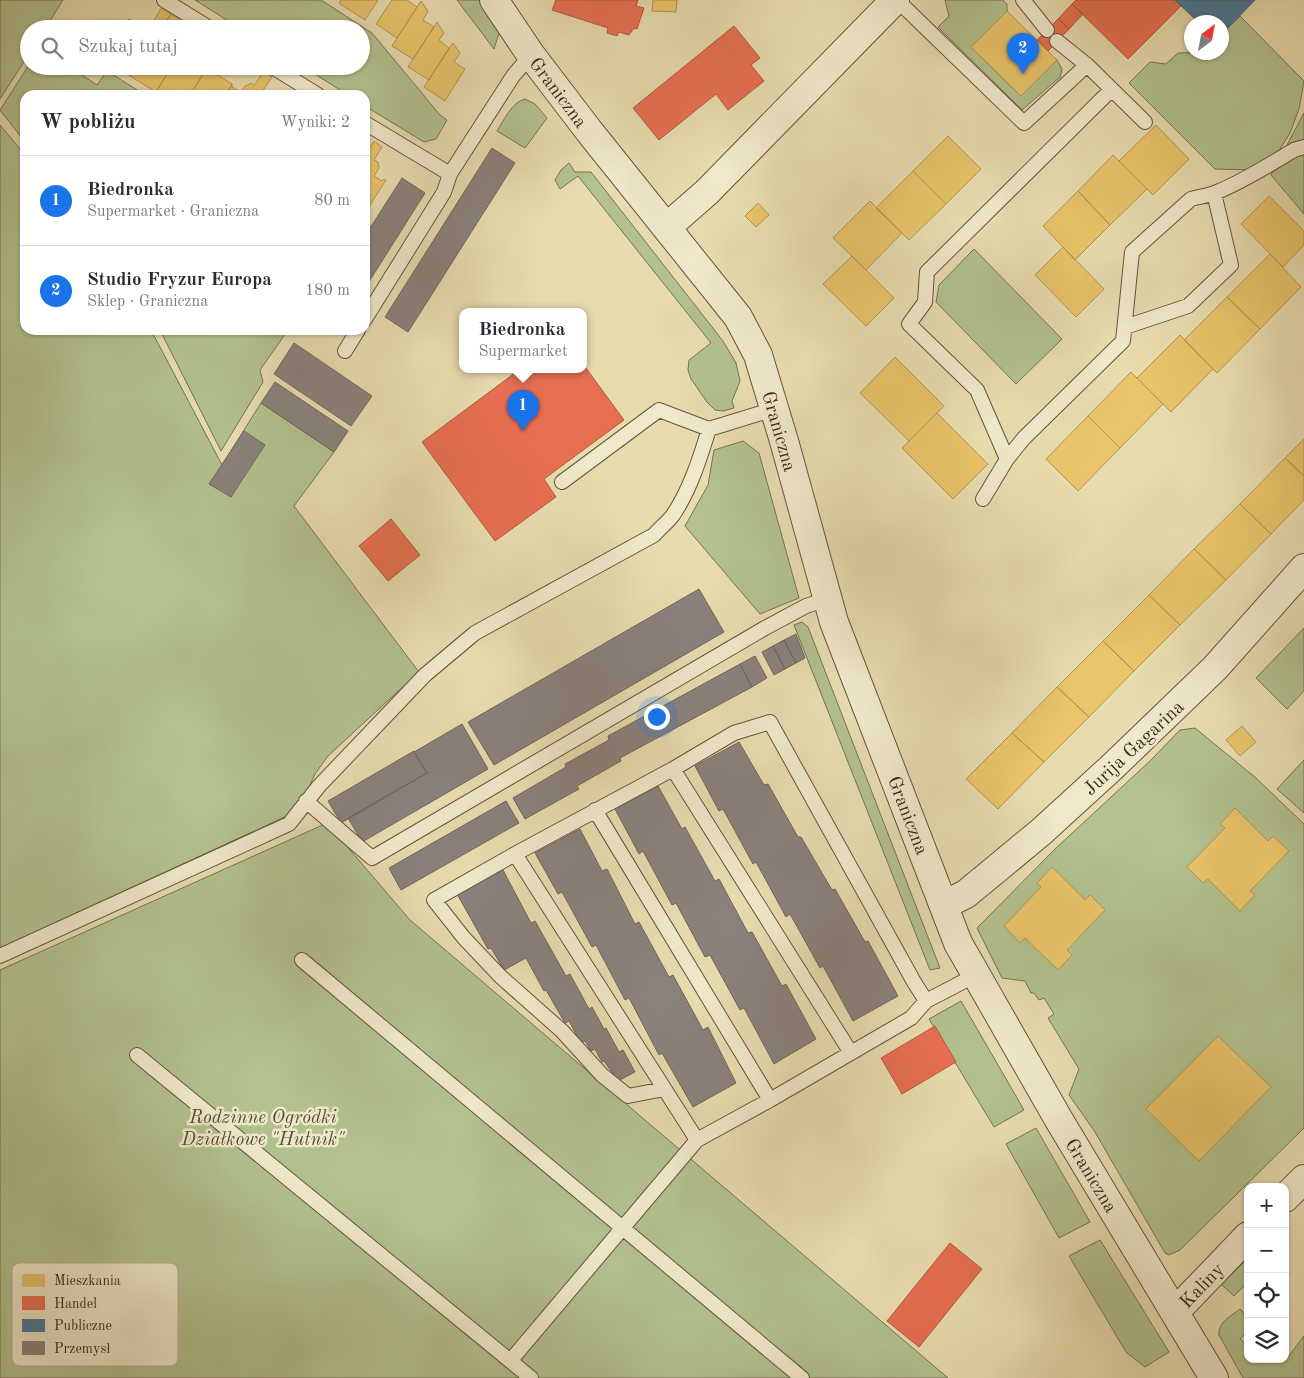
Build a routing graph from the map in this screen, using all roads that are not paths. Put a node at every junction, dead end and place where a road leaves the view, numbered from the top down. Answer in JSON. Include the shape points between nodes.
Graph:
{"nodes":[{"id":1,"x":164,"y":0,"type":"edge"},
{"id":2,"x":494,"y":0,"type":"edge"},
{"id":3,"x":896,"y":0,"type":"edge"},
{"id":4,"x":1024,"y":0,"type":"edge"},
{"id":5,"x":196,"y":20,"type":"edge"},
{"id":6,"x":1047,"y":30,"type":"dead end"},
{"id":7,"x":1057,"y":41,"type":"dead end"},
{"id":8,"x":531,"y":55,"type":"junction"},
{"id":9,"x":1087,"y":65,"type":"junction"},
{"id":10,"x":286,"y":75,"type":"edge"},
{"id":11,"x":310,"y":90,"type":"edge"},
{"id":12,"x":1112,"y":90,"type":"junction"},
{"id":13,"x":1145,"y":122,"type":"dead end"},
{"id":14,"x":370,"y":126,"type":"edge"},
{"id":15,"x":1304,"y":148,"type":"edge"},
{"id":16,"x":450,"y":174,"type":"junction"},
{"id":17,"x":1214,"y":193,"type":"junction"},
{"id":18,"x":667,"y":227,"type":"junction"},
{"id":19,"x":370,"y":311,"type":"edge"},
{"id":20,"x":1125,"y":327,"type":"junction"},
{"id":21,"x":355,"y":335,"type":"edge"},
{"id":22,"x":345,"y":351,"type":"dead end"},
{"id":23,"x":774,"y":409,"type":"junction"},
{"id":24,"x":709,"y":429,"type":"junction"},
{"id":25,"x":1007,"y":459,"type":"junction"},
{"id":26,"x":562,"y":482,"type":"dead end"},
{"id":27,"x":984,"y":499,"type":"dead end"},
{"id":28,"x":1304,"y":568,"type":"edge"},
{"id":29,"x":827,"y":599,"type":"junction"},
{"id":30,"x":673,"y":769,"type":"junction"},
{"id":31,"x":306,"y":801,"type":"junction"},
{"id":32,"x":595,"y":810,"type":"junction"},
{"id":33,"x":515,"y":854,"type":"junction"},
{"id":34,"x":944,"y":905,"type":"junction"},
{"id":35,"x":0,"y":956,"type":"edge"},
{"id":36,"x":302,"y":960,"type":"dead end"},
{"id":37,"x":976,"y":974,"type":"junction"},
{"id":38,"x":926,"y":1001,"type":"junction"},
{"id":39,"x":851,"y":1053,"type":"junction"},
{"id":40,"x":137,"y":1055,"type":"dead end"},
{"id":41,"x":664,"y":1089,"type":"junction"},
{"id":42,"x":770,"y":1100,"type":"junction"},
{"id":43,"x":697,"y":1140,"type":"junction"},
{"id":44,"x":1304,"y":1179,"type":"edge"},
{"id":45,"x":1289,"y":1194,"type":"edge"},
{"id":46,"x":623,"y":1228,"type":"junction"},
{"id":47,"x":1244,"y":1240,"type":"edge"},
{"id":48,"x":1175,"y":1312,"type":"junction"},
{"id":49,"x":511,"y":1360,"type":"junction"},
{"id":50,"x":531,"y":1378,"type":"edge"},
{"id":51,"x":802,"y":1378,"type":"edge"},
{"id":52,"x":1214,"y":1378,"type":"edge"}],
"edges":[{"from":1,"to":5,"type":"lane"},
{"from":2,"to":8,"type":"street","name":"Graniczna"},
{"from":3,"to":9,"type":"lane","via":[[1024,123]]},
{"from":3,"to":18,"type":"street","via":[[706,192]]},
{"from":4,"to":6,"type":"lane"},
{"from":7,"to":9,"type":"lane"},
{"from":8,"to":16,"type":"lane","via":[[513,76]]},
{"from":8,"to":18,"type":"street","name":"Graniczna"},
{"from":9,"to":12,"type":"lane"},
{"from":10,"to":11,"type":"lane"},
{"from":12,"to":13,"type":"lane"},
{"from":12,"to":25,"type":"lane","via":[[927,272],[925,302],[909,324],[977,390]]},
{"from":14,"to":16,"type":"lane"},
{"from":15,"to":17,"type":"lane","via":[[1294,150],[1238,183]]},
{"from":16,"to":19,"type":"lane","via":[[444,192]]},
{"from":17,"to":20,"type":"lane","via":[[1191,200],[1132,252]]},
{"from":17,"to":20,"type":"lane","via":[[1230,265],[1188,306]]},
{"from":18,"to":23,"type":"street","name":"Graniczna","via":[[738,317],[758,355]]},
{"from":20,"to":25,"type":"lane","via":[[1123,341],[1024,438]]},
{"from":21,"to":22,"type":"lane"},
{"from":23,"to":24,"type":"lane"},
{"from":23,"to":29,"type":"street","name":"Graniczna"},
{"from":24,"to":26,"type":"lane","via":[[659,410]]},
{"from":24,"to":31,"type":"lane","via":[[687,488],[672,515],[654,535],[475,634],[425,675]]},
{"from":25,"to":27,"type":"lane"},
{"from":28,"to":34,"type":"street","name":"Jurija Gagarina","via":[[1215,668],[1110,769],[966,894]]},
{"from":29,"to":31,"type":"lane","via":[[764,628],[372,858]]},
{"from":29,"to":34,"type":"street","name":"Graniczna"},
{"from":30,"to":32,"type":"lane"},
{"from":30,"to":38,"type":"lane","via":[[734,733],[770,722]]},
{"from":30,"to":39,"type":"lane"},
{"from":31,"to":35,"type":"lane","via":[[288,824]]},
{"from":32,"to":33,"type":"lane"},
{"from":32,"to":42,"type":"lane"},
{"from":33,"to":41,"type":"lane"},
{"from":33,"to":41,"type":"lane","via":[[434,900],[464,938],[562,1031],[602,1075],[628,1096]]},
{"from":34,"to":37,"type":"street","name":"Graniczna","via":[[958,943]]},
{"from":36,"to":46,"type":"lane"},
{"from":37,"to":38,"type":"lane"},
{"from":37,"to":48,"type":"street","name":"Graniczna","via":[[1059,1120]]},
{"from":38,"to":39,"type":"lane","via":[[912,1018]]},
{"from":39,"to":42,"type":"lane"},
{"from":40,"to":49,"type":"lane"},
{"from":41,"to":43,"type":"lane"},
{"from":42,"to":43,"type":"lane"},
{"from":43,"to":46,"type":"lane"},
{"from":44,"to":45,"type":"street"},
{"from":46,"to":49,"type":"lane"},
{"from":46,"to":51,"type":"lane"},
{"from":47,"to":48,"type":"street","name":"Kaliny"},
{"from":48,"to":52,"type":"street","name":"Graniczna"},
{"from":49,"to":50,"type":"lane"}]}
